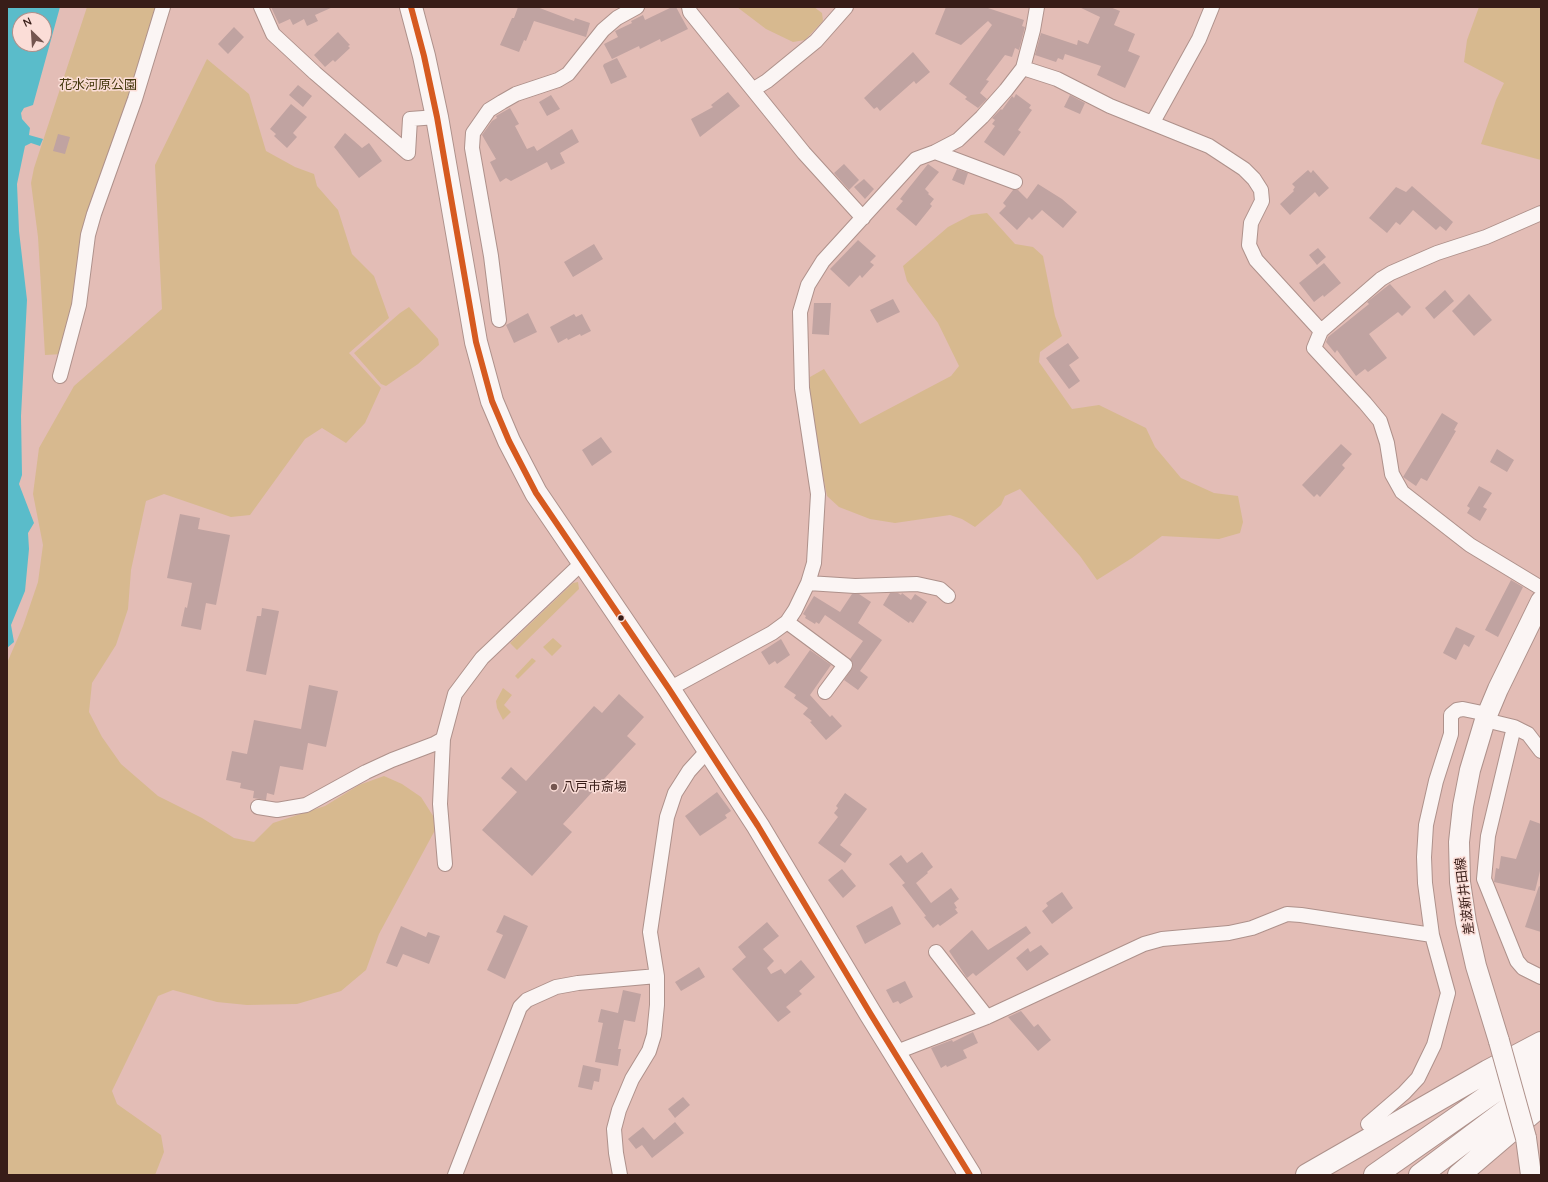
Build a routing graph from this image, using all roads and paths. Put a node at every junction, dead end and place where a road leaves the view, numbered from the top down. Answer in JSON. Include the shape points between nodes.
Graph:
{"nodes":[{"id":1,"x":163,"y":7,"type":"edge"},
{"id":2,"x":261,"y":7,"type":"edge"},
{"id":3,"x":411,"y":7,"type":"edge"},
{"id":4,"x":637,"y":7,"type":"edge"},
{"id":5,"x":689,"y":7,"type":"edge"},
{"id":6,"x":846,"y":7,"type":"edge"},
{"id":7,"x":1036,"y":7,"type":"edge"},
{"id":8,"x":1212,"y":7,"type":"edge"},
{"id":9,"x":1023,"y":68,"type":"junction"},
{"id":10,"x":754,"y":89,"type":"junction"},
{"id":11,"x":436,"y":117,"type":"junction"},
{"id":12,"x":1153,"y":122,"type":"junction"},
{"id":13,"x":935,"y":152,"type":"junction"},
{"id":14,"x":1015,"y":182,"type":"dead end"},
{"id":15,"x":1541,"y":213,"type":"edge"},
{"id":16,"x":863,"y":218,"type":"junction"},
{"id":17,"x":499,"y":320,"type":"dead end"},
{"id":18,"x":1321,"y":331,"type":"junction"},
{"id":19,"x":60,"y":376,"type":"dead end"},
{"id":20,"x":583,"y":562,"type":"junction"},
{"id":21,"x":808,"y":583,"type":"junction"},
{"id":22,"x":1541,"y":588,"type":"edge"},
{"id":23,"x":948,"y":596,"type":"dead end"},
{"id":24,"x":1541,"y":601,"type":"edge"},
{"id":25,"x":787,"y":622,"type":"junction"},
{"id":26,"x":669,"y":689,"type":"junction"},
{"id":27,"x":825,"y":692,"type":"dead end"},
{"id":28,"x":1486,"y":717,"type":"junction"},
{"id":29,"x":1514,"y":727,"type":"junction"},
{"id":30,"x":443,"y":739,"type":"junction"},
{"id":31,"x":709,"y":749,"type":"junction"},
{"id":32,"x":1541,"y":752,"type":"edge"},
{"id":33,"x":258,"y":807,"type":"dead end"},
{"id":34,"x":445,"y":864,"type":"dead end"},
{"id":35,"x":1432,"y":935,"type":"junction"},
{"id":36,"x":936,"y":952,"type":"dead end"},
{"id":37,"x":656,"y":976,"type":"junction"},
{"id":38,"x":1541,"y":977,"type":"edge"},
{"id":39,"x":988,"y":1017,"type":"junction"},
{"id":40,"x":1541,"y":1043,"type":"edge"},
{"id":41,"x":894,"y":1053,"type":"junction"},
{"id":42,"x":1541,"y":1059,"type":"edge"},
{"id":43,"x":1541,"y":1084,"type":"edge"},
{"id":44,"x":1541,"y":1105,"type":"edge"},
{"id":45,"x":1368,"y":1124,"type":"dead end"},
{"id":46,"x":455,"y":1175,"type":"edge"},
{"id":47,"x":620,"y":1175,"type":"edge"},
{"id":48,"x":970,"y":1175,"type":"edge"},
{"id":49,"x":1307,"y":1175,"type":"edge"},
{"id":50,"x":1376,"y":1175,"type":"edge"},
{"id":51,"x":1420,"y":1175,"type":"edge"},
{"id":52,"x":1459,"y":1175,"type":"edge"},
{"id":53,"x":1531,"y":1175,"type":"edge"}],
"edges":[{"from":1,"to":19,"type":"street","via":[[135,99],[88,235],[79,305]]},
{"from":2,"to":11,"type":"street","via":[[274,34],[408,153],[410,119]]},
{"from":3,"to":11,"type":"main road"},
{"from":4,"to":17,"type":"street","via":[[617,18],[603,30],[568,74],[558,80],[516,94],[489,110],[473,133],[472,148],[491,256]]},
{"from":5,"to":10,"type":"street","via":[[690,12]]},
{"from":6,"to":10,"type":"street","via":[[816,40]]},
{"from":7,"to":9,"type":"street"},
{"from":8,"to":12,"type":"street","via":[[1199,39]]},
{"from":9,"to":12,"type":"street","via":[[1057,79],[1110,106]]},
{"from":9,"to":13,"type":"street","via":[[968,131],[958,140]]},
{"from":10,"to":16,"type":"street","via":[[804,152]]},
{"from":11,"to":20,"type":"main road","via":[[473,327],[492,401],[536,493]]},
{"from":12,"to":18,"type":"street","via":[[1209,146],[1244,169],[1254,179],[1261,190],[1262,201],[1251,223],[1249,245],[1256,260]]},
{"from":13,"to":14,"type":"street"},
{"from":13,"to":16,"type":"street","via":[[916,159]]},
{"from":15,"to":18,"type":"street","via":[[1486,237],[1437,253],[1386,276]]},
{"from":16,"to":21,"type":"street","via":[[823,261],[808,285],[800,312],[802,388],[818,494],[814,563]]},
{"from":18,"to":22,"type":"street","via":[[1314,348],[1380,421],[1392,474],[1402,492],[1470,545]]},
{"from":20,"to":26,"type":"main road"},
{"from":20,"to":30,"type":"street","via":[[482,658],[467,676],[455,694]]},
{"from":21,"to":23,"type":"street","via":[[854,586],[917,584],[940,589]]},
{"from":21,"to":25,"type":"street"},
{"from":24,"to":28,"type":"main road","name":"差波新井田線"},
{"from":25,"to":26,"type":"street","via":[[772,633]]},
{"from":25,"to":27,"type":"street","via":[[845,665]]},
{"from":26,"to":31,"type":"main road"},
{"from":28,"to":29,"type":"street"},
{"from":28,"to":35,"type":"street","via":[[1463,709],[1452,715],[1451,734],[1436,781],[1426,825],[1425,883]]},
{"from":28,"to":53,"type":"main road","name":"差波新井田線","bridge":true,"via":[[1470,770],[1463,806],[1459,842],[1460,882],[1476,966],[1526,1138]]},
{"from":29,"to":32,"type":"street","via":[[1528,734]]},
{"from":29,"to":38,"type":"street","via":[[1488,836],[1484,879],[1518,961],[1523,968]]},
{"from":30,"to":33,"type":"street","via":[[373,769],[306,805],[277,810]]},
{"from":30,"to":34,"type":"street","via":[[440,804]]},
{"from":31,"to":37,"type":"street","via":[[689,771],[675,793],[667,817],[650,932]]},
{"from":31,"to":41,"type":"main road","via":[[794,884]]},
{"from":35,"to":39,"type":"street","via":[[1287,914],[1252,928],[1229,933],[1162,939],[1144,944]]},
{"from":35,"to":45,"type":"street","via":[[1448,993],[1434,1045],[1418,1078]]},
{"from":36,"to":39,"type":"street"},
{"from":37,"to":46,"type":"street","via":[[556,986],[527,1000],[520,1007]]},
{"from":37,"to":47,"type":"street","via":[[654,1035],[649,1051],[632,1079],[614,1129]]},
{"from":39,"to":41,"type":"street"},
{"from":40,"to":49,"type":"main road"},
{"from":41,"to":48,"type":"main road"},
{"from":42,"to":50,"type":"main road"},
{"from":43,"to":51,"type":"main road"},
{"from":44,"to":52,"type":"main road"}]}
